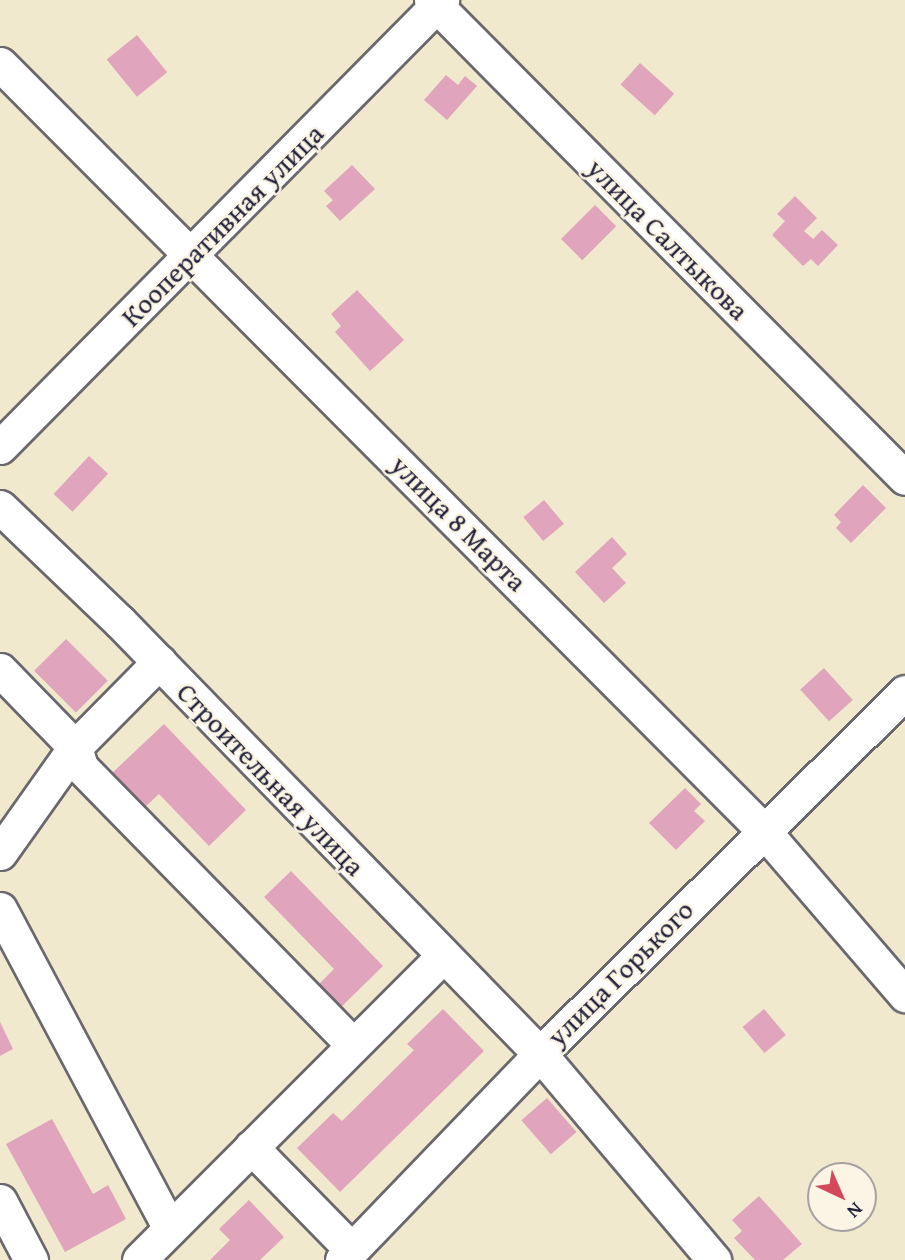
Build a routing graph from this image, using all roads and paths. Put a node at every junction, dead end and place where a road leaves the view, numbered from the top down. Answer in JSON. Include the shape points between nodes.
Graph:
{"nodes":[{"id":1,"x":437,"y":2,"type":"edge"},
{"id":2,"x":0,"y":64,"type":"edge"},
{"id":3,"x":194,"y":256,"type":"junction"},
{"id":4,"x":0,"y":447,"type":"edge"},
{"id":5,"x":905,"y":478,"type":"edge"},
{"id":6,"x":0,"y":507,"type":"edge"},
{"id":7,"x":159,"y":662,"type":"junction"},
{"id":8,"x":0,"y":670,"type":"edge"},
{"id":9,"x":905,"y":692,"type":"edge"},
{"id":10,"x":75,"y":747,"type":"junction"},
{"id":11,"x":763,"y":830,"type":"junction"},
{"id":12,"x":0,"y":853,"type":"edge"},
{"id":13,"x":0,"y":909,"type":"edge"},
{"id":14,"x":442,"y":957,"type":"junction"},
{"id":15,"x":905,"y":995,"type":"edge"},
{"id":16,"x":353,"y":1045,"type":"junction"},
{"id":17,"x":540,"y":1054,"type":"junction"},
{"id":18,"x":251,"y":1147,"type":"junction"},
{"id":19,"x":0,"y":1201,"type":"edge"},
{"id":20,"x":170,"y":1229,"type":"junction"},
{"id":21,"x":347,"y":1255,"type":"edge"},
{"id":22,"x":31,"y":1260,"type":"edge"},
{"id":23,"x":139,"y":1260,"type":"edge"},
{"id":24,"x":714,"y":1260,"type":"edge"}],
"edges":[{"from":1,"to":3,"type":"street","name":"Кооперативная улица"},
{"from":1,"to":5,"type":"street","name":"улица Салтыкова"},
{"from":2,"to":3,"type":"street","name":"улица 8 Марта"},
{"from":3,"to":4,"type":"street","name":"Кооперативная улица"},
{"from":3,"to":11,"type":"street","name":"улица 8 Марта"},
{"from":6,"to":7,"type":"street","name":"Строительная улица"},
{"from":7,"to":10,"type":"street"},
{"from":7,"to":14,"type":"street","name":"Строительная улица"},
{"from":8,"to":10,"type":"street"},
{"from":9,"to":11,"type":"street","name":"улица Горького"},
{"from":10,"to":12,"type":"street"},
{"from":10,"to":16,"type":"street","via":[[81,767]]},
{"from":11,"to":15,"type":"street","name":"улица 8 Марта"},
{"from":11,"to":17,"type":"street","name":"улица Горького"},
{"from":13,"to":20,"type":"street"},
{"from":14,"to":16,"type":"street"},
{"from":14,"to":17,"type":"street","name":"Строительная улица"},
{"from":16,"to":18,"type":"street"},
{"from":17,"to":21,"type":"street","name":"улица Горького"},
{"from":17,"to":24,"type":"street","name":"Строительная улица"},
{"from":18,"to":20,"type":"street"},
{"from":18,"to":21,"type":"street"},
{"from":19,"to":22,"type":"street"},
{"from":20,"to":23,"type":"street"}]}
